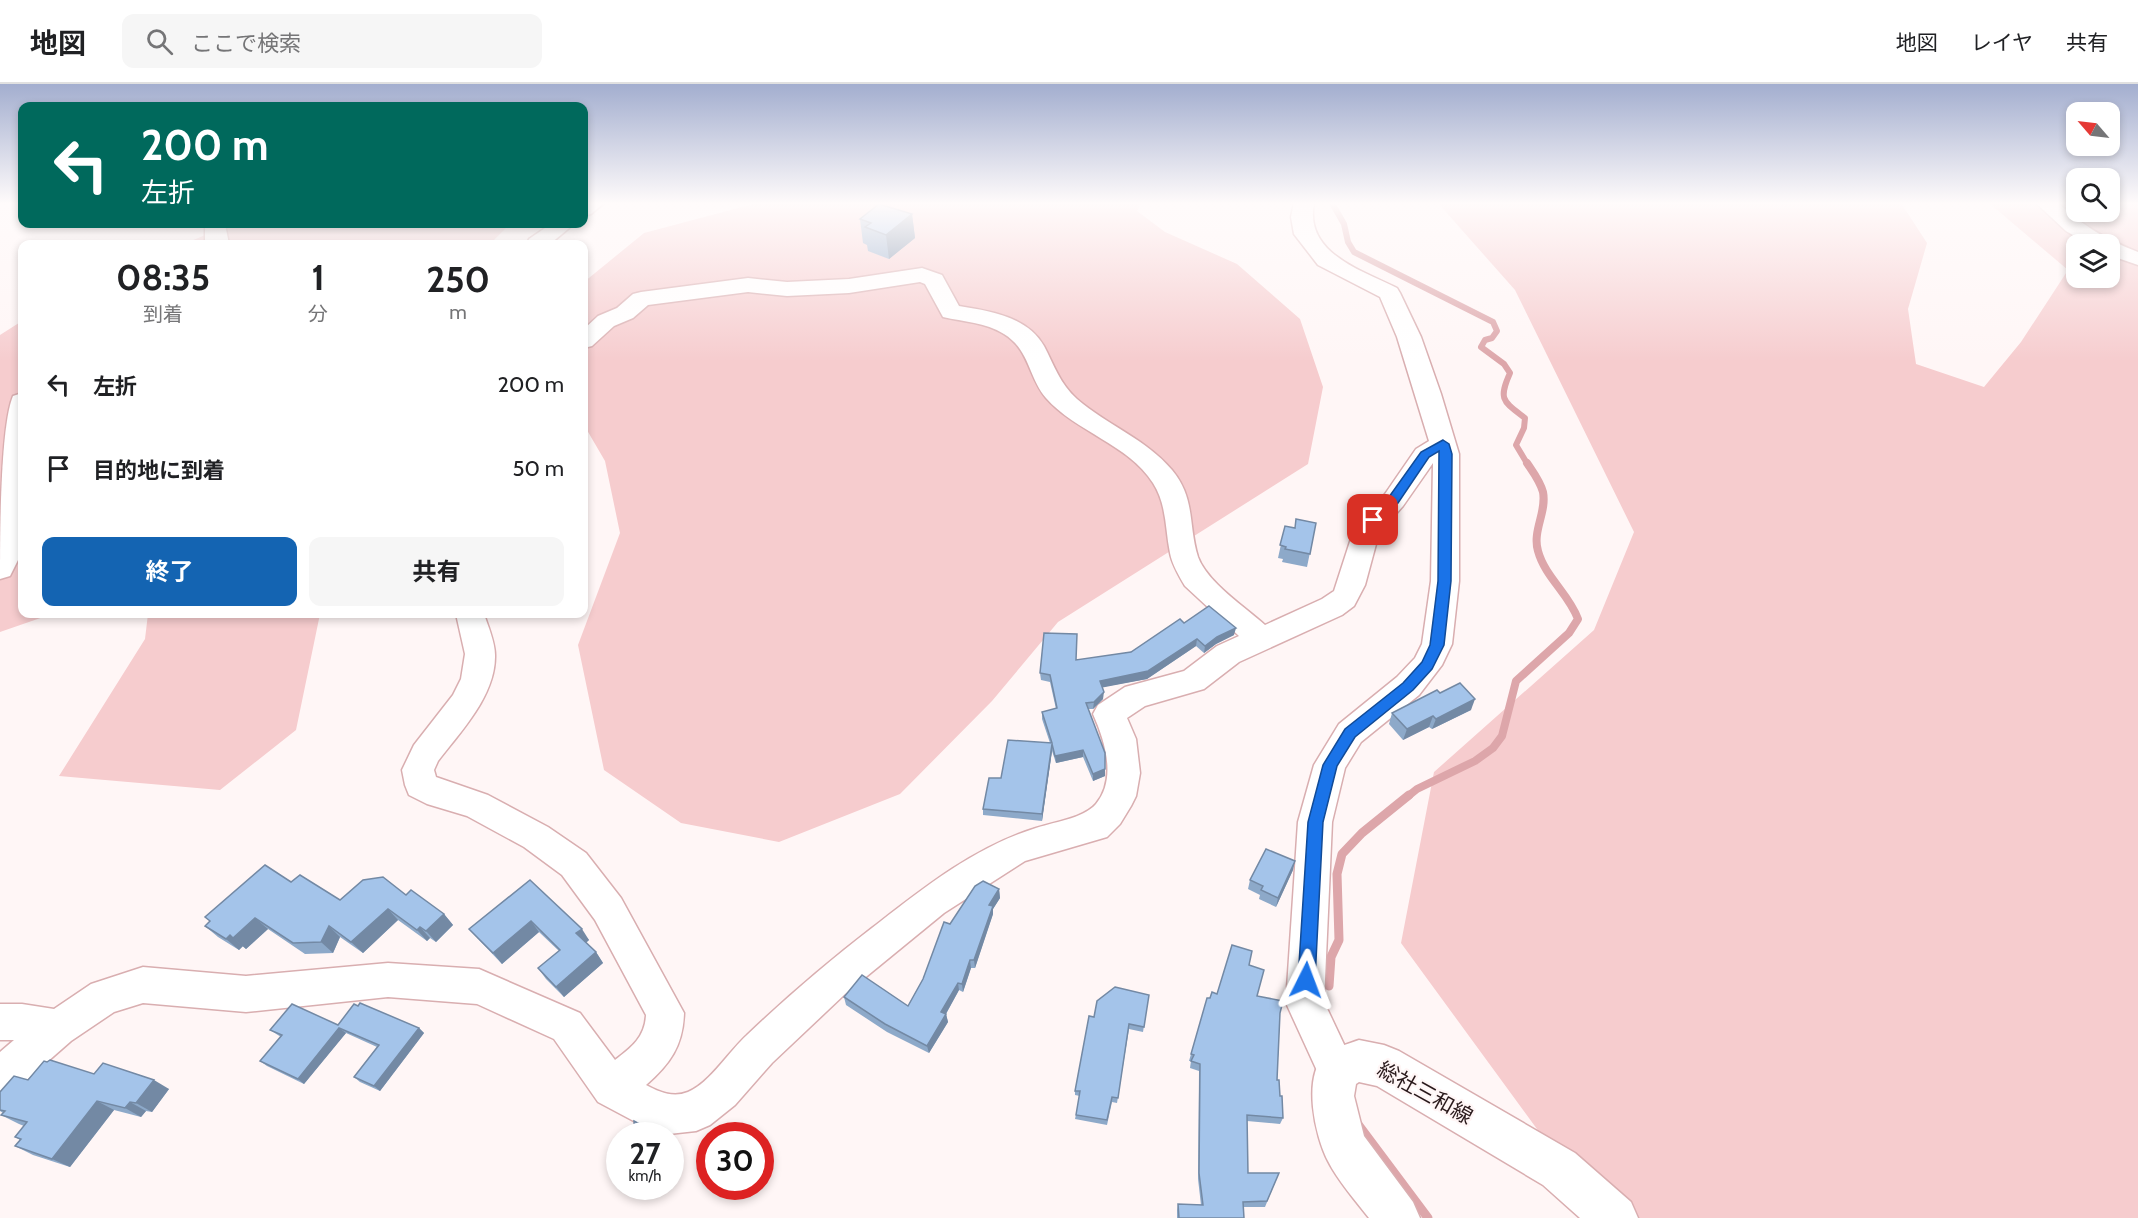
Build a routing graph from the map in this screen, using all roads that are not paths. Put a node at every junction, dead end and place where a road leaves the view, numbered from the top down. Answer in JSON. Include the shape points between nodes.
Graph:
{"nodes":[{"id":1,"x":1323,"y":256,"type":"edge"},
{"id":2,"x":588,"y":337,"type":"edge"},
{"id":3,"x":18,"y":413,"type":"edge"},
{"id":4,"x":1443,"y":444,"type":"junction"},
{"id":5,"x":0,"y":570,"type":"edge"},
{"id":6,"x":471,"y":618,"type":"edge"},
{"id":7,"x":1262,"y":639,"type":"junction"},
{"id":8,"x":0,"y":1022,"type":"edge"},
{"id":9,"x":58,"y":1028,"type":"junction"},
{"id":10,"x":1338,"y":1072,"type":"junction"},
{"id":11,"x":0,"y":1077,"type":"edge"},
{"id":12,"x":612,"y":1088,"type":"junction"},
{"id":13,"x":1397,"y":1218,"type":"edge"},
{"id":14,"x":1615,"y":1218,"type":"edge"}],
"edges":[{"from":1,"to":4,"type":"street","via":[[1389,293],[1409,337]]},
{"from":2,"to":7,"type":"street","via":[[641,299],[748,285],[787,289],[879,283],[922,275],[933,280],[951,312],[991,318],[1013,329],[1030,344],[1054,392],[1139,453],[1163,477],[1177,505],[1184,556],[1195,579]]},
{"from":3,"to":5,"type":"street","via":[[5,558]]},
{"from":4,"to":7,"type":"street","via":[[1425,455],[1394,500],[1366,530],[1344,598]]},
{"from":4,"to":10,"type":"street","via":[[1445,581],[1437,645],[1427,665],[1408,687],[1350,733],[1330,765],[1316,822],[1305,1003]]},
{"from":6,"to":12,"type":"street","via":[[480,654],[476,679],[464,703],[425,754],[418,770],[421,785],[476,805],[536,837],[574,864],[608,909],[665,1013],[664,1034],[649,1057]]},
{"from":7,"to":12,"type":"street","via":[[1228,654],[1193,681],[1136,696],[1108,714],[1120,739],[1124,773],[1119,796],[1095,827],[1014,850],[932,902],[832,982],[696,1111],[660,1115]]},
{"from":8,"to":9,"type":"street"},
{"from":9,"to":11,"type":"street"},
{"from":9,"to":12,"type":"street","via":[[104,997],[143,985],[246,994],[388,980],[479,987],[567,1026]]},
{"from":10,"to":13,"type":"main road","via":[[1332,1096],[1344,1147]]},
{"from":10,"to":14,"type":"main road","name":"総社三和線","via":[[1359,1061],[1384,1066],[1559,1169]]}]}
